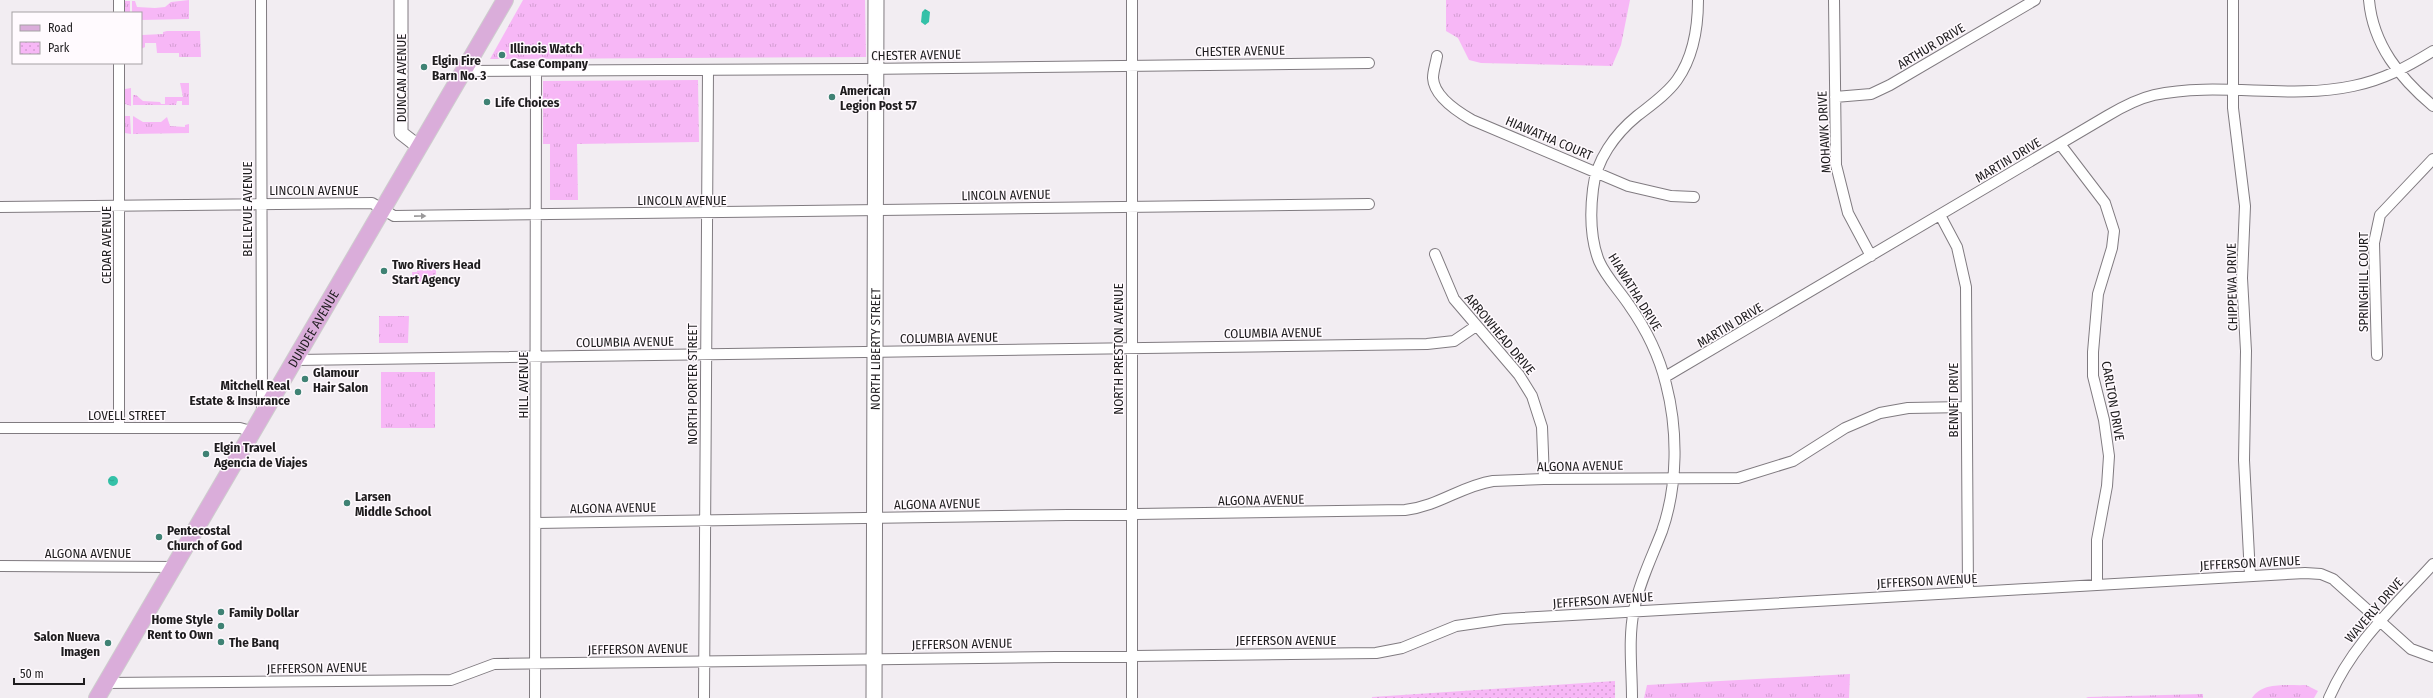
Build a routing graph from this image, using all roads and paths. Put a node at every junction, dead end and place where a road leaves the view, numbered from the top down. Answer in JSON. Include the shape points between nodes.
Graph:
{"nodes":[{"id":1,"x":119,"y":0,"type":"edge"},
{"id":2,"x":261,"y":0,"type":"edge"},
{"id":3,"x":401,"y":0,"type":"edge"},
{"id":4,"x":505,"y":0,"type":"edge"},
{"id":5,"x":876,"y":0,"type":"edge"},
{"id":6,"x":1132,"y":0,"type":"edge"},
{"id":7,"x":1698,"y":0,"type":"edge"},
{"id":8,"x":1834,"y":0,"type":"edge"},
{"id":9,"x":2035,"y":0,"type":"edge"},
{"id":10,"x":2233,"y":0,"type":"edge"},
{"id":11,"x":2369,"y":0,"type":"edge"},
{"id":12,"x":119,"y":12,"type":"edge"},
{"id":13,"x":2433,"y":51,"type":"edge"},
{"id":14,"x":1437,"y":56,"type":"dead end"},
{"id":15,"x":1369,"y":63,"type":"dead end"},
{"id":16,"x":119,"y":64,"type":"edge"},
{"id":17,"x":1132,"y":65,"type":"junction"},
{"id":18,"x":875,"y":69,"type":"junction"},
{"id":19,"x":708,"y":70,"type":"junction"},
{"id":20,"x":464,"y":71,"type":"junction"},
{"id":21,"x":536,"y":71,"type":"junction"},
{"id":22,"x":2399,"y":71,"type":"junction"},
{"id":23,"x":2232,"y":91,"type":"junction"},
{"id":24,"x":1835,"y":98,"type":"junction"},
{"id":25,"x":2433,"y":106,"type":"edge"},
{"id":26,"x":2060,"y":144,"type":"junction"},
{"id":27,"x":419,"y":147,"type":"junction"},
{"id":28,"x":2433,"y":159,"type":"edge"},
{"id":29,"x":1597,"y":172,"type":"junction"},
{"id":30,"x":1694,"y":197,"type":"dead end"},
{"id":31,"x":260,"y":204,"type":"junction"},
{"id":32,"x":1369,"y":204,"type":"dead end"},
{"id":33,"x":119,"y":206,"type":"junction"},
{"id":34,"x":1131,"y":206,"type":"junction"},
{"id":35,"x":0,"y":208,"type":"edge"},
{"id":36,"x":382,"y":210,"type":"junction"},
{"id":37,"x":874,"y":211,"type":"junction"},
{"id":38,"x":706,"y":213,"type":"junction"},
{"id":39,"x":536,"y":214,"type":"junction"},
{"id":40,"x":1940,"y":215,"type":"junction"},
{"id":41,"x":1435,"y":254,"type":"dead end"},
{"id":42,"x":1871,"y":256,"type":"junction"},
{"id":43,"x":1476,"y":326,"type":"junction"},
{"id":44,"x":1131,"y":348,"type":"junction"},
{"id":45,"x":876,"y":352,"type":"junction"},
{"id":46,"x":705,"y":353,"type":"junction"},
{"id":47,"x":2377,"y":355,"type":"dead end"},
{"id":48,"x":536,"y":356,"type":"junction"},
{"id":49,"x":296,"y":360,"type":"junction"},
{"id":50,"x":1665,"y":377,"type":"junction"},
{"id":51,"x":1966,"y":407,"type":"junction"},
{"id":52,"x":262,"y":418,"type":"junction"},
{"id":53,"x":0,"y":428,"type":"edge"},
{"id":54,"x":119,"y":428,"type":"junction"},
{"id":55,"x":254,"y":432,"type":"junction"},
{"id":56,"x":1672,"y":478,"type":"junction"},
{"id":57,"x":1544,"y":479,"type":"junction"},
{"id":58,"x":1131,"y":513,"type":"junction"},
{"id":59,"x":875,"y":518,"type":"junction"},
{"id":60,"x":704,"y":519,"type":"junction"},
{"id":61,"x":536,"y":523,"type":"junction"},
{"id":62,"x":2433,"y":564,"type":"edge"},
{"id":63,"x":0,"y":566,"type":"edge"},
{"id":64,"x":175,"y":567,"type":"junction"},
{"id":65,"x":2250,"y":575,"type":"junction"},
{"id":66,"x":2097,"y":584,"type":"junction"},
{"id":67,"x":1968,"y":591,"type":"junction"},
{"id":68,"x":1634,"y":611,"type":"junction"},
{"id":69,"x":2380,"y":620,"type":"junction"},
{"id":70,"x":1131,"y":654,"type":"junction"},
{"id":71,"x":2433,"y":657,"type":"edge"},
{"id":72,"x":874,"y":659,"type":"junction"},
{"id":73,"x":704,"y":661,"type":"junction"},
{"id":74,"x":535,"y":663,"type":"junction"},
{"id":75,"x":106,"y":683,"type":"junction"},
{"id":76,"x":98,"y":698,"type":"edge"},
{"id":77,"x":535,"y":698,"type":"edge"},
{"id":78,"x":704,"y":698,"type":"edge"},
{"id":79,"x":874,"y":698,"type":"edge"},
{"id":80,"x":1132,"y":698,"type":"edge"},
{"id":81,"x":1632,"y":698,"type":"edge"},
{"id":82,"x":2329,"y":698,"type":"edge"}],
"edges":[{"from":1,"to":12,"type":"street"},
{"from":2,"to":31,"type":"street","name":"BELLEVUE AVENUE"},
{"from":3,"to":27,"type":"street","name":"DUNCAN AVENUE","via":[[401,129],[403,137]]},
{"from":4,"to":20,"type":"main road","name":"DUNDEE AVENUE"},
{"from":5,"to":18,"type":"main road","name":"NORTH LIBERTY STREET"},
{"from":6,"to":17,"type":"street","name":"NORTH PRESTON AVENUE"},
{"from":7,"to":29,"type":"street","name":"HIAWATHA DRIVE","via":[[1694,44],[1680,75],[1666,92],[1619,134],[1604,154]]},
{"from":8,"to":24,"type":"street","name":"MOHAWK DRIVE"},
{"from":9,"to":24,"type":"street","name":"ARTHUR DRIVE","via":[[1890,86],[1871,94]]},
{"from":10,"to":23,"type":"street","name":"CHIPPEWA DRIVE"},
{"from":11,"to":22,"type":"street","via":[[2372,22],[2379,42]]},
{"from":13,"to":22,"type":"street","name":"MARTIN DRIVE"},
{"from":14,"to":29,"type":"street","name":"HIAWATHA COURT","via":[[1435,84],[1445,99],[1458,111],[1476,122]]},
{"from":15,"to":17,"type":"street","name":"CHESTER AVENUE"},
{"from":16,"to":33,"type":"street","name":"CEDAR AVENUE"},
{"from":17,"to":18,"type":"street","name":"CHESTER AVENUE"},
{"from":17,"to":34,"type":"street","name":"NORTH PRESTON AVENUE"},
{"from":18,"to":19,"type":"street","name":"CHESTER AVENUE"},
{"from":18,"to":37,"type":"main road","name":"NORTH LIBERTY STREET"},
{"from":19,"to":21,"type":"street","name":"CHESTER AVENUE"},
{"from":19,"to":38,"type":"street","name":"NORTH PORTER STREET"},
{"from":20,"to":21,"type":"street","name":"CHESTER AVENUE"},
{"from":20,"to":27,"type":"main road","name":"DUNDEE AVENUE"},
{"from":21,"to":39,"type":"street","name":"HILL AVENUE"},
{"from":22,"to":23,"type":"street","name":"MARTIN DRIVE","via":[[2371,82],[2327,90]]},
{"from":22,"to":25,"type":"street"},
{"from":23,"to":26,"type":"street","name":"MARTIN DRIVE","via":[[2180,91],[2137,100]]},
{"from":23,"to":65,"type":"street","name":"CHIPPEWA DRIVE","via":[[2245,206],[2242,278],[2246,351],[2244,460]]},
{"from":24,"to":42,"type":"street","name":"MOHAWK DRIVE","via":[[1836,157],[1841,191],[1853,224]]},
{"from":26,"to":40,"type":"street","name":"MARTIN DRIVE"},
{"from":26,"to":66,"type":"street","name":"CARLTON DRIVE","via":[[2105,203],[2114,230],[2112,248],[2098,294],[2093,352],[2093,376],[2106,428],[2109,456],[2107,486],[2097,540]]},
{"from":27,"to":36,"type":"main road","name":"DUNDEE AVENUE"},
{"from":28,"to":47,"type":"street","name":"SPRINGHILL COURT","via":[[2385,207],[2376,227],[2374,243]]},
{"from":29,"to":30,"type":"street","name":"HIAWATHA COURT","via":[[1647,192]]},
{"from":29,"to":50,"type":"street","name":"HIAWATHA DRIVE","via":[[1591,215],[1596,251],[1607,276],[1648,335]]},
{"from":31,"to":33,"type":"street","name":"LINCOLN AVENUE"},
{"from":31,"to":36,"type":"street","name":"LINCOLN AVENUE","via":[[372,203]]},
{"from":31,"to":52,"type":"street","name":"BELLEVUE AVENUE"},
{"from":32,"to":34,"type":"street","name":"LINCOLN AVENUE"},
{"from":33,"to":35,"type":"street","name":"LINCOLN AVENUE"},
{"from":33,"to":54,"type":"street","name":"CEDAR AVENUE"},
{"from":34,"to":37,"type":"street","name":"LINCOLN AVENUE"},
{"from":34,"to":44,"type":"street","name":"NORTH PRESTON AVENUE"},
{"from":36,"to":39,"type":"street","name":"LINCOLN AVENUE","one_way":true,"via":[[394,216]]},
{"from":36,"to":49,"type":"main road","name":"DUNDEE AVENUE"},
{"from":37,"to":38,"type":"street","name":"LINCOLN AVENUE"},
{"from":37,"to":45,"type":"main road","name":"NORTH LIBERTY STREET"},
{"from":38,"to":39,"type":"street","name":"LINCOLN AVENUE"},
{"from":38,"to":46,"type":"street","name":"NORTH PORTER STREET"},
{"from":39,"to":48,"type":"street","name":"HILL AVENUE"},
{"from":40,"to":42,"type":"street","name":"MARTIN DRIVE"},
{"from":40,"to":51,"type":"street","name":"BENNET DRIVE","via":[[1957,247],[1965,277]]},
{"from":41,"to":43,"type":"street","name":"ARROWHEAD DRIVE","via":[[1452,295]]},
{"from":42,"to":50,"type":"street","name":"MARTIN DRIVE"},
{"from":43,"to":44,"type":"street","name":"COLUMBIA AVENUE","via":[[1454,341],[1430,344]]},
{"from":43,"to":57,"type":"street","name":"ARROWHEAD DRIVE","via":[[1519,375],[1532,396],[1542,427]]},
{"from":44,"to":45,"type":"street","name":"COLUMBIA AVENUE"},
{"from":44,"to":58,"type":"street","name":"NORTH PRESTON AVENUE"},
{"from":45,"to":46,"type":"street","name":"COLUMBIA AVENUE"},
{"from":45,"to":59,"type":"main road","name":"NORTH LIBERTY STREET"},
{"from":46,"to":48,"type":"street","name":"COLUMBIA AVENUE"},
{"from":46,"to":60,"type":"street","name":"NORTH PORTER STREET"},
{"from":48,"to":49,"type":"street","name":"COLUMBIA AVENUE"},
{"from":48,"to":61,"type":"street","name":"HILL AVENUE"},
{"from":49,"to":52,"type":"main road","name":"DUNDEE AVENUE"},
{"from":50,"to":56,"type":"street","name":"HIAWATHA DRIVE","via":[[1674,427]]},
{"from":51,"to":56,"type":"street","name":"ALGONA AVENUE","via":[[1908,408],[1880,413],[1845,428],[1796,460],[1757,474],[1734,478]]},
{"from":51,"to":67,"type":"street","name":"BENNET DRIVE"},
{"from":52,"to":55,"type":"main road","name":"DUNDEE AVENUE"},
{"from":53,"to":54,"type":"street","name":"LOVELL STREET"},
{"from":54,"to":55,"type":"street","name":"LOVELL STREET","via":[[240,428]]},
{"from":55,"to":64,"type":"main road","name":"DUNDEE AVENUE"},
{"from":56,"to":57,"type":"street","name":"ALGONA AVENUE"},
{"from":56,"to":68,"type":"street","name":"HIAWATHA DRIVE","via":[[1662,529]]},
{"from":57,"to":58,"type":"street","name":"ALGONA AVENUE","via":[[1488,482],[1433,504],[1405,510]]},
{"from":58,"to":59,"type":"street","name":"ALGONA AVENUE"},
{"from":58,"to":70,"type":"street","name":"NORTH PRESTON AVENUE"},
{"from":59,"to":60,"type":"street","name":"ALGONA AVENUE"},
{"from":59,"to":72,"type":"main road","name":"NORTH LIBERTY STREET"},
{"from":60,"to":61,"type":"street","name":"ALGONA AVENUE"},
{"from":60,"to":73,"type":"street","name":"NORTH PORTER STREET"},
{"from":61,"to":74,"type":"street","name":"HILL AVENUE"},
{"from":62,"to":69,"type":"street","name":"WAVERLY DRIVE"},
{"from":63,"to":64,"type":"street","name":"ALGONA AVENUE"},
{"from":64,"to":75,"type":"main road","name":"DUNDEE AVENUE"},
{"from":65,"to":66,"type":"street","name":"JEFFERSON AVENUE"},
{"from":65,"to":69,"type":"street","name":"JEFFERSON AVENUE","via":[[2310,573],[2325,576],[2340,584]]},
{"from":66,"to":67,"type":"street","name":"JEFFERSON AVENUE"},
{"from":67,"to":68,"type":"street","name":"JEFFERSON AVENUE"},
{"from":68,"to":70,"type":"street","name":"JEFFERSON AVENUE","via":[[1471,623],[1446,629],[1409,646],[1387,652]]},
{"from":68,"to":81,"type":"street","name":"HIAWATHA DRIVE"},
{"from":69,"to":71,"type":"street","name":"JEFFERSON AVENUE","via":[[2411,649]]},
{"from":69,"to":82,"type":"street","name":"WAVERLY DRIVE","via":[[2351,657]]},
{"from":70,"to":72,"type":"street","name":"JEFFERSON AVENUE"},
{"from":70,"to":80,"type":"street","name":"NORTH PRESTON AVENUE"},
{"from":72,"to":73,"type":"street","name":"JEFFERSON AVENUE"},
{"from":72,"to":79,"type":"main road","name":"NORTH LIBERTY STREET"},
{"from":73,"to":74,"type":"street","name":"JEFFERSON AVENUE"},
{"from":73,"to":78,"type":"street","name":"NORTH PORTER STREET"},
{"from":74,"to":75,"type":"street","name":"JEFFERSON AVENUE","via":[[490,664],[451,680]]},
{"from":74,"to":77,"type":"street","name":"HILL AVENUE"},
{"from":75,"to":76,"type":"main road","name":"DUNDEE AVENUE"}]}
